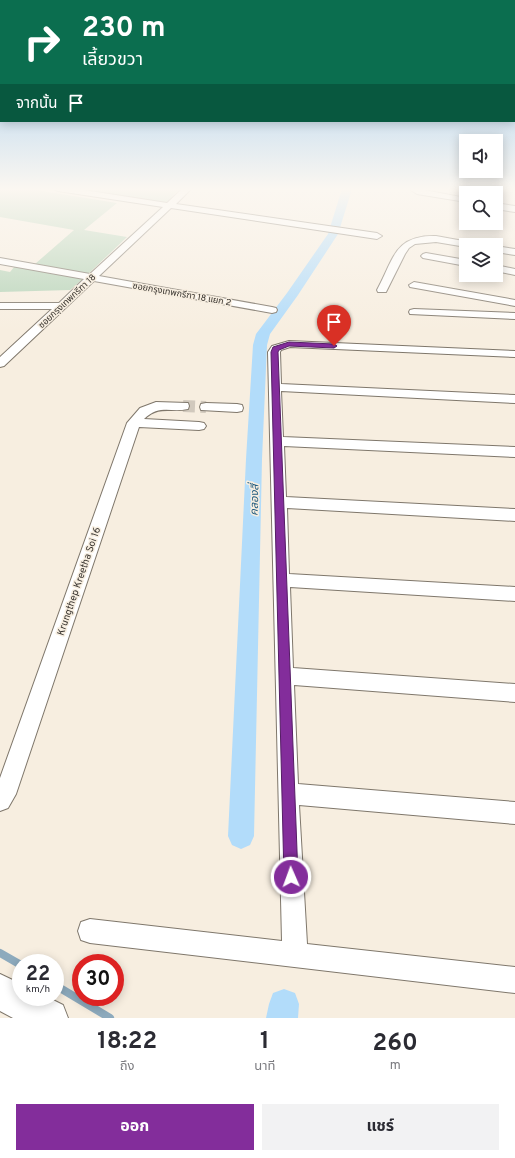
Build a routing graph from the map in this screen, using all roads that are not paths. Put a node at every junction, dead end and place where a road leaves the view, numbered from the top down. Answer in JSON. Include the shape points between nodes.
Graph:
{"nodes":[{"id":1,"x":136,"y":237,"type":"edge"},
{"id":2,"x":459,"y":243,"type":"edge"},
{"id":3,"x":503,"y":250,"type":"edge"},
{"id":4,"x":515,"y":252,"type":"edge"},
{"id":5,"x":426,"y":256,"type":"dead end"},
{"id":6,"x":0,"y":261,"type":"edge"},
{"id":7,"x":459,"y":262,"type":"edge"},
{"id":8,"x":503,"y":269,"type":"edge"},
{"id":9,"x":515,"y":272,"type":"edge"},
{"id":10,"x":92,"y":278,"type":"junction"},
{"id":11,"x":414,"y":285,"type":"dead end"},
{"id":12,"x":382,"y":290,"type":"dead end"},
{"id":13,"x":515,"y":303,"type":"edge"},
{"id":14,"x":0,"y":306,"type":"edge"},
{"id":15,"x":62,"y":306,"type":"junction"},
{"id":16,"x":272,"y":310,"type":"dead end"},
{"id":17,"x":414,"y":312,"type":"dead end"},
{"id":18,"x":515,"y":316,"type":"edge"},
{"id":19,"x":515,"y":354,"type":"edge"},
{"id":20,"x":0,"y":363,"type":"edge"},
{"id":21,"x":276,"y":387,"type":"junction"},
{"id":22,"x":515,"y":399,"type":"edge"},
{"id":23,"x":183,"y":406,"type":"tunnel mouth"},
{"id":24,"x":206,"y":407,"type":"tunnel mouth"},
{"id":25,"x":237,"y":408,"type":"dead end"},
{"id":26,"x":134,"y":423,"type":"junction"},
{"id":27,"x":199,"y":426,"type":"dead end"},
{"id":28,"x":277,"y":441,"type":"junction"},
{"id":29,"x":515,"y":452,"type":"edge"},
{"id":30,"x":279,"y":502,"type":"junction"},
{"id":31,"x":515,"y":515,"type":"edge"},
{"id":32,"x":282,"y":580,"type":"junction"},
{"id":33,"x":515,"y":594,"type":"edge"},
{"id":34,"x":285,"y":676,"type":"junction"},
{"id":35,"x":515,"y":693,"type":"edge"},
{"id":36,"x":289,"y":794,"type":"junction"},
{"id":37,"x":0,"y":800,"type":"edge"},
{"id":38,"x":515,"y":813,"type":"edge"},
{"id":39,"x":90,"y":932,"type":"dead end"},
{"id":40,"x":295,"y":955,"type":"junction"},
{"id":41,"x":515,"y":980,"type":"edge"},
{"id":42,"x":0,"y":992,"type":"edge"},
{"id":43,"x":50,"y":1018,"type":"edge"}],
"edges":[{"from":1,"to":10,"type":"street","name":"ซอยกรุงเทพกรีฑา 18"},
{"from":2,"to":12,"type":"street","via":[[430,239],[413,241],[405,246]]},
{"from":3,"to":4,"type":"street"},
{"from":5,"to":7,"type":"street"},
{"from":6,"to":10,"type":"street","name":"ซอยกรุงเทพกรีฑา 18 แยก 2"},
{"from":8,"to":9,"type":"street"},
{"from":10,"to":15,"type":"street","name":"ซอยกรุงเทพกรีฑา 18"},
{"from":10,"to":16,"type":"street","name":"ซอยกรุงเทพกรีฑา 18 แยก 2"},
{"from":11,"to":13,"type":"street"},
{"from":14,"to":15,"type":"street"},
{"from":15,"to":20,"type":"street","name":"ซอยกรุงเทพกรีฑา 18"},
{"from":17,"to":18,"type":"street"},
{"from":19,"to":21,"type":"street","via":[[289,344],[276,348],[274,352]]},
{"from":21,"to":22,"type":"street"},
{"from":21,"to":28,"type":"street"},
{"from":23,"to":26,"type":"street","via":[[148,408],[142,411]]},
{"from":24,"to":25,"type":"street"},
{"from":26,"to":27,"type":"street"},
{"from":26,"to":37,"type":"street","name":"Krungthep Kreetha Soi 16","via":[[5,794]]},
{"from":28,"to":29,"type":"street"},
{"from":28,"to":30,"type":"street"},
{"from":30,"to":31,"type":"street"},
{"from":30,"to":32,"type":"street"},
{"from":32,"to":33,"type":"street"},
{"from":32,"to":34,"type":"street"},
{"from":34,"to":35,"type":"street"},
{"from":34,"to":36,"type":"street"},
{"from":36,"to":38,"type":"street"},
{"from":36,"to":40,"type":"street"},
{"from":39,"to":40,"type":"street"},
{"from":40,"to":41,"type":"street"},
{"from":42,"to":43,"type":"main road"}]}
